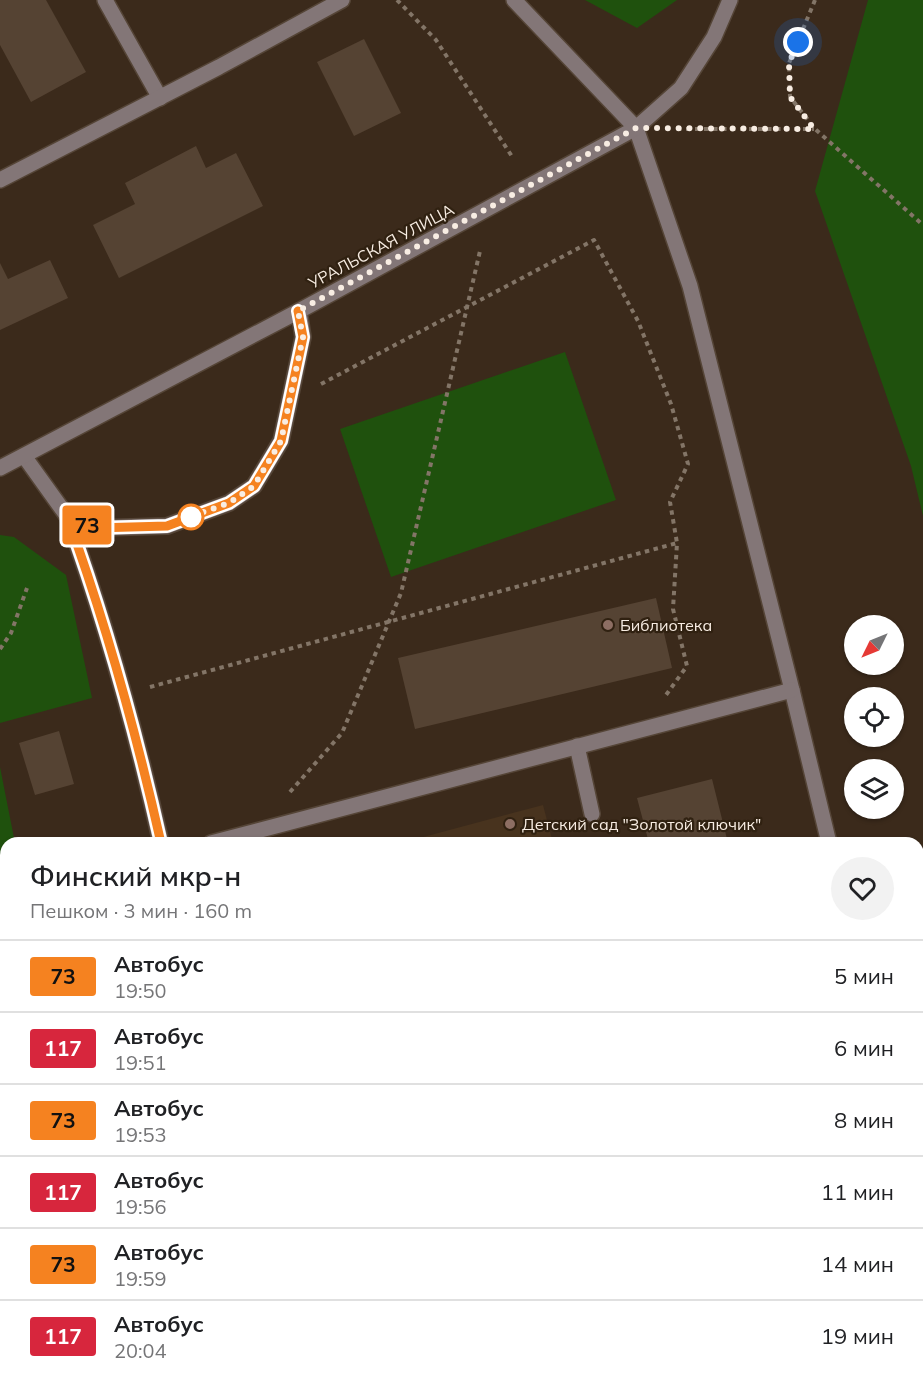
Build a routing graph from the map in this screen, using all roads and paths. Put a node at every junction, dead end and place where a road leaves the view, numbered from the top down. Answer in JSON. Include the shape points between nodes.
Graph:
{"nodes":[{"id":1,"x":105,"y":0,"type":"edge"},
{"id":2,"x":342,"y":0,"type":"edge"},
{"id":3,"x":397,"y":0,"type":"edge"},
{"id":4,"x":514,"y":0,"type":"edge"},
{"id":5,"x":730,"y":0,"type":"edge"},
{"id":6,"x":815,"y":0,"type":"edge"},
{"id":7,"x":160,"y":98,"type":"junction"},
{"id":8,"x":636,"y":128,"type":"junction"},
{"id":9,"x":814,"y":129,"type":"junction"},
{"id":10,"x":513,"y":158,"type":"dead end"},
{"id":11,"x":0,"y":180,"type":"edge"},
{"id":12,"x":923,"y":225,"type":"edge"},
{"id":13,"x":480,"y":251,"type":"dead end"},
{"id":14,"x":467,"y":306,"type":"junction"},
{"id":15,"x":298,"y":311,"type":"junction"},
{"id":16,"x":291,"y":400,"type":"junction"},
{"id":17,"x":24,"y":456,"type":"junction"},
{"id":18,"x":0,"y":468,"type":"edge"},
{"id":19,"x":67,"y":516,"type":"junction"},
{"id":20,"x":677,"y":543,"type":"junction"},
{"id":21,"x":27,"y":588,"type":"dead end"},
{"id":22,"x":389,"y":622,"type":"junction"},
{"id":23,"x":0,"y":650,"type":"edge"},
{"id":24,"x":792,"y":690,"type":"junction"},
{"id":25,"x":125,"y":693,"type":"junction"},
{"id":26,"x":641,"y":729,"type":"junction"},
{"id":27,"x":577,"y":746,"type":"junction"},
{"id":28,"x":288,"y":795,"type":"dead end"},
{"id":29,"x":592,"y":814,"type":"dead end"},
{"id":30,"x":160,"y":837,"type":"edge"},
{"id":31,"x":234,"y":837,"type":"edge"},
{"id":32,"x":828,"y":837,"type":"edge"}],
"edges":[{"from":1,"to":7,"type":"street"},
{"from":2,"to":7,"type":"street"},
{"from":3,"to":10,"type":"path","via":[[436,40]]},
{"from":4,"to":8,"type":"street"},
{"from":5,"to":8,"type":"street","name":"УРАЛЬСКАЯ УЛИЦА","via":[[714,37],[681,88]]},
{"from":6,"to":9,"type":"path","via":[[789,63],[790,97]]},
{"from":7,"to":11,"type":"street"},
{"from":8,"to":9,"type":"path"},
{"from":8,"to":15,"type":"street","name":"УРАЛЬСКАЯ УЛИЦА"},
{"from":8,"to":24,"type":"street","via":[[690,286]]},
{"from":9,"to":12,"type":"path"},
{"from":13,"to":14,"type":"path"},
{"from":14,"to":16,"type":"path"},
{"from":14,"to":20,"type":"path","via":[[594,240],[638,321],[671,404],[688,464],[670,502]]},
{"from":14,"to":22,"type":"path","via":[[401,593]]},
{"from":15,"to":16,"type":"street","via":[[303,337]]},
{"from":15,"to":17,"type":"street","name":"УРАЛЬСКАЯ УЛИЦА"},
{"from":16,"to":19,"type":"street","via":[[281,441],[254,486],[229,503],[167,526],[95,528]]},
{"from":17,"to":18,"type":"street","name":"УРАЛЬСКАЯ УЛИЦА"},
{"from":17,"to":19,"type":"street"},
{"from":19,"to":25,"type":"street"},
{"from":20,"to":22,"type":"path"},
{"from":20,"to":26,"type":"path","via":[[673,609],[687,666]]},
{"from":21,"to":23,"type":"path","via":[[11,633]]},
{"from":22,"to":25,"type":"path"},
{"from":22,"to":28,"type":"path","via":[[342,733]]},
{"from":24,"to":26,"type":"street"},
{"from":24,"to":32,"type":"street"},
{"from":25,"to":30,"type":"street"},
{"from":26,"to":27,"type":"street"},
{"from":27,"to":29,"type":"street"},
{"from":27,"to":31,"type":"street"}]}
